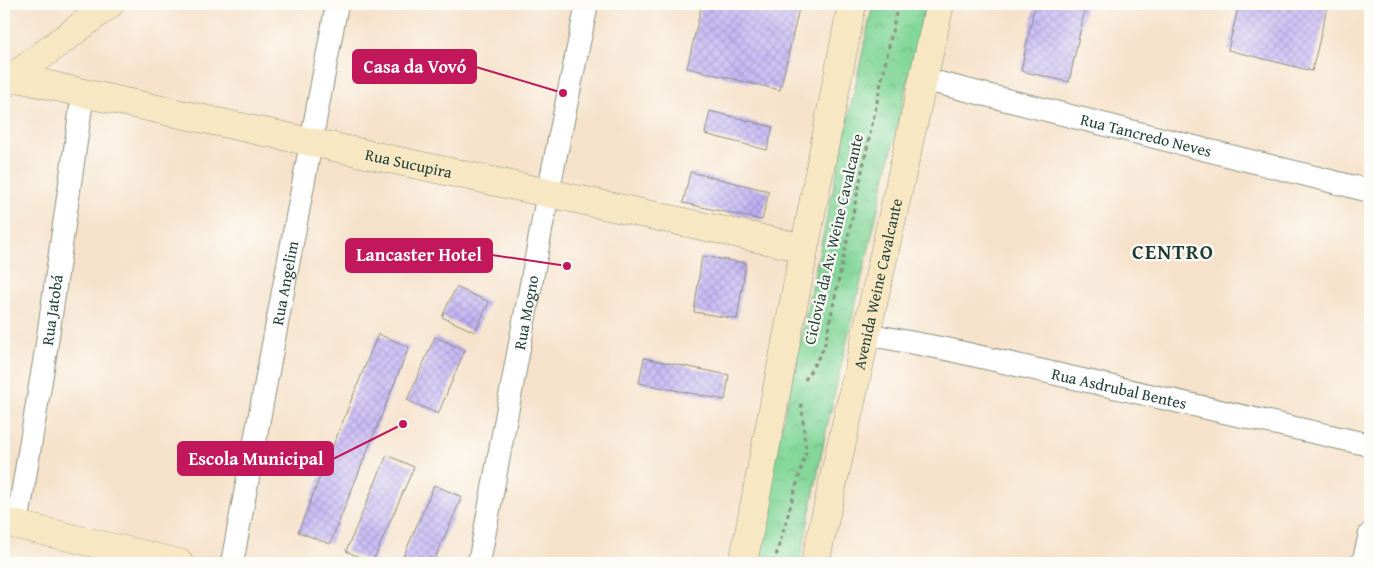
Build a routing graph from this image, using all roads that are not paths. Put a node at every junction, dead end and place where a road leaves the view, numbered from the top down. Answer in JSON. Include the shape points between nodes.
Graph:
{"nodes":[{"id":1,"x":110,"y":4,"type":"edge"},
{"id":2,"x":337,"y":4,"type":"edge"},
{"id":3,"x":587,"y":4,"type":"edge"},
{"id":4,"x":852,"y":4,"type":"edge"},
{"id":5,"x":940,"y":4,"type":"edge"},
{"id":6,"x":923,"y":79,"type":"junction"},
{"id":7,"x":9,"y":81,"type":"edge"},
{"id":8,"x":83,"y":94,"type":"junction"},
{"id":9,"x":311,"y":142,"type":"junction"},
{"id":10,"x":1370,"y":192,"type":"edge"},
{"id":11,"x":548,"y":193,"type":"junction"},
{"id":12,"x":804,"y":248,"type":"junction"},
{"id":13,"x":866,"y":334,"type":"junction"},
{"id":14,"x":1370,"y":445,"type":"edge"},
{"id":15,"x":10,"y":524,"type":"edge"},
{"id":16,"x":1370,"y":534,"type":"edge"},
{"id":17,"x":178,"y":563,"type":"edge"},
{"id":18,"x":232,"y":563,"type":"edge"},
{"id":19,"x":479,"y":563,"type":"edge"},
{"id":20,"x":743,"y":563,"type":"edge"},
{"id":21,"x":815,"y":563,"type":"edge"},
{"id":22,"x":1364,"y":563,"type":"edge"}],
"edges":[{"from":1,"to":7,"type":"main road"},
{"from":2,"to":9,"type":"street","name":"Rua Angelim"},
{"from":3,"to":11,"type":"street","name":"Rua Mogno"},
{"from":4,"to":12,"type":"main road"},
{"from":5,"to":6,"type":"main road","name":"Avenida Weine Cavalcante"},
{"from":6,"to":10,"type":"street","name":"Rua Tancredo Neves"},
{"from":6,"to":13,"type":"main road","name":"Avenida Weine Cavalcante"},
{"from":7,"to":8,"type":"main road","name":"Rua Sucupira"},
{"from":8,"to":9,"type":"main road","name":"Rua Sucupira"},
{"from":8,"to":15,"type":"street","name":"Rua Jatobá","via":[[46,350]]},
{"from":9,"to":11,"type":"main road","name":"Rua Sucupira"},
{"from":9,"to":18,"type":"street","name":"Rua Angelim"},
{"from":11,"to":12,"type":"main road","name":"Rua Sucupira"},
{"from":11,"to":19,"type":"street","name":"Rua Mogno"},
{"from":12,"to":20,"type":"main road"},
{"from":13,"to":14,"type":"street","name":"Rua Asdrubal Bentes","via":[[946,349]]},
{"from":13,"to":21,"type":"main road","name":"Avenida Weine Cavalcante"},
{"from":15,"to":17,"type":"main road"},
{"from":16,"to":22,"type":"street"}]}
